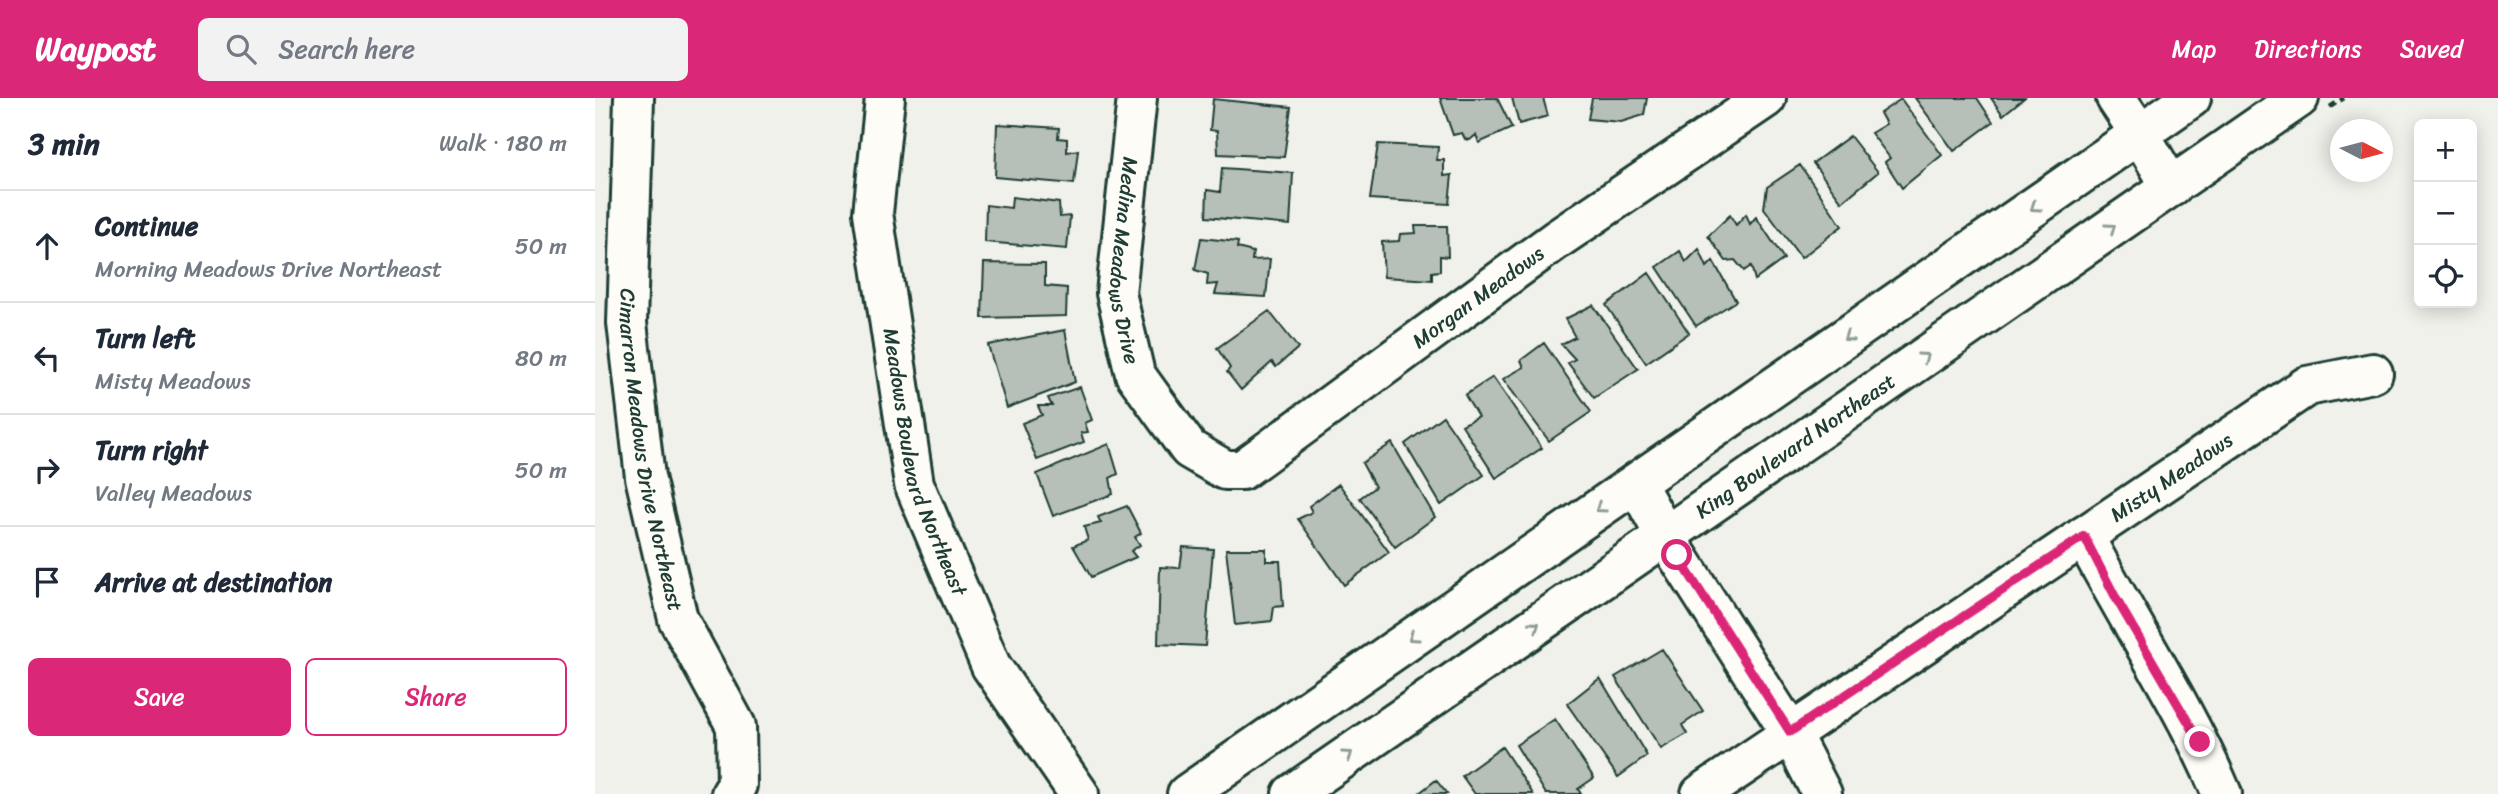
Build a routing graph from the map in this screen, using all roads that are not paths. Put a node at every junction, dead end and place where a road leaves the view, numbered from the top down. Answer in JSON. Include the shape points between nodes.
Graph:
{"nodes":[{"id":1,"x":634,"y":98,"type":"edge"},
{"id":2,"x":885,"y":98,"type":"edge"},
{"id":3,"x":1137,"y":98,"type":"edge"},
{"id":4,"x":1766,"y":98,"type":"edge"},
{"id":5,"x":2116,"y":98,"type":"edge"},
{"id":6,"x":2191,"y":98,"type":"edge"},
{"id":7,"x":2299,"y":98,"type":"edge"},
{"id":8,"x":2140,"y":134,"type":"junction"},
{"id":9,"x":2171,"y":187,"type":"junction"},
{"id":10,"x":2374,"y":373,"type":"dead end"},
{"id":11,"x":1189,"y":449,"type":"joint"},
{"id":12,"x":1636,"y":483,"type":"junction"},
{"id":13,"x":1665,"y":536,"type":"junction"},
{"id":14,"x":2084,"y":536,"type":"junction"},
{"id":15,"x":1790,"y":732,"type":"junction"},
{"id":16,"x":734,"y":789,"type":"edge"},
{"id":17,"x":1079,"y":794,"type":"edge"},
{"id":18,"x":1187,"y":794,"type":"edge"},
{"id":19,"x":1292,"y":794,"type":"edge"},
{"id":20,"x":1701,"y":794,"type":"edge"},
{"id":21,"x":1822,"y":794,"type":"edge"},
{"id":22,"x":2222,"y":794,"type":"edge"}],
"edges":[{"from":1,"to":16,"type":"street","name":"Cimarron Meadows Drive Northeast","via":[[627,323],[645,477],[678,619],[736,726]]},
{"from":2,"to":17,"type":"street","name":"Meadows Boulevard Northeast","via":[[873,213],[914,484],[991,666]]},
{"from":3,"to":11,"type":"street","name":"Medina Meadows Drive","via":[[1116,293],[1135,374]]},
{"from":4,"to":11,"type":"street","name":"Morgan Meadows","via":[[1556,240],[1242,470],[1225,470]]},
{"from":5,"to":8,"type":"street"},
{"from":6,"to":8,"type":"street"},
{"from":7,"to":9,"type":"street","name":"King Boulevard Northeast"},
{"from":8,"to":9,"type":"street"},
{"from":8,"to":12,"type":"street","one_way":true},
{"from":13,"to":9,"type":"street","name":"King Boulevard Northeast","one_way":true},
{"from":10,"to":14,"type":"street","name":"Misty Meadows","via":[[2307,386]]},
{"from":12,"to":13,"type":"street"},
{"from":12,"to":18,"type":"street","one_way":true},
{"from":13,"to":15,"type":"street"},
{"from":19,"to":13,"type":"street","name":"King Boulevard Northeast","one_way":true},
{"from":14,"to":15,"type":"street","name":"Misty Meadows"},
{"from":14,"to":22,"type":"street","via":[[2200,742]]},
{"from":15,"to":20,"type":"street","name":"Misty Meadows"},
{"from":15,"to":21,"type":"street"}]}
